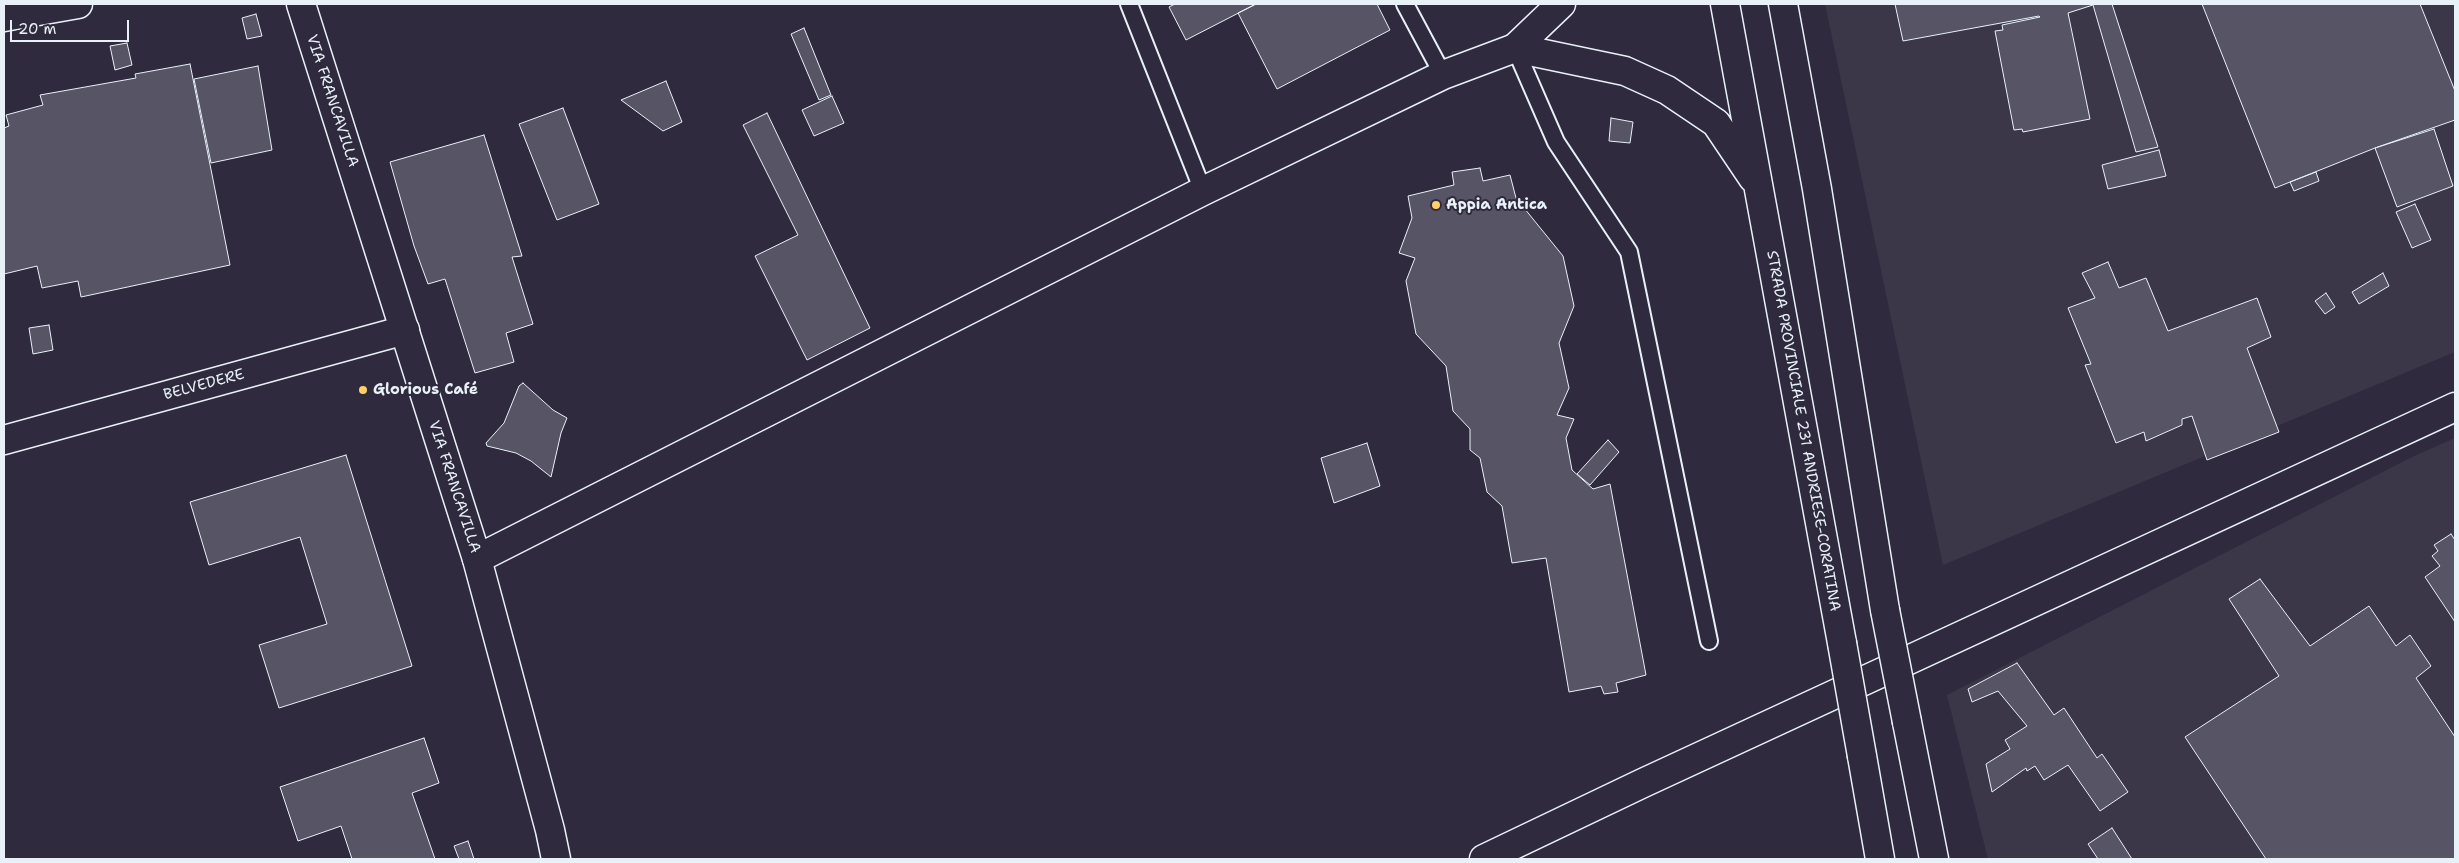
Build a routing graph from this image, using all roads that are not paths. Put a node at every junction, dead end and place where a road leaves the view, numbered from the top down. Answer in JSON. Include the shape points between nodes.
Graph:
{"nodes":[{"id":1,"x":78,"y":4,"type":"edge"},
{"id":2,"x":301,"y":4,"type":"edge"},
{"id":3,"x":1129,"y":4,"type":"edge"},
{"id":4,"x":1405,"y":4,"type":"edge"},
{"id":5,"x":1561,"y":4,"type":"edge"},
{"id":6,"x":1725,"y":4,"type":"edge"},
{"id":7,"x":1783,"y":4,"type":"edge"},
{"id":8,"x":4,"y":18,"type":"edge"},
{"id":9,"x":1515,"y":48,"type":"junction"},
{"id":10,"x":1443,"y":75,"type":"junction"},
{"id":11,"x":1759,"y":187,"type":"junction"},
{"id":12,"x":1203,"y":191,"type":"junction"},
{"id":13,"x":405,"y":330,"type":"junction"},
{"id":14,"x":2455,"y":407,"type":"edge"},
{"id":15,"x":4,"y":440,"type":"edge"},
{"id":16,"x":477,"y":559,"type":"junction"},
{"id":17,"x":1709,"y":641,"type":"dead end"},
{"id":18,"x":550,"y":830,"type":"junction"},
{"id":19,"x":556,"y":859,"type":"edge"},
{"id":20,"x":566,"y":859,"type":"edge"},
{"id":21,"x":1484,"y":859,"type":"edge"},
{"id":22,"x":1880,"y":859,"type":"edge"},
{"id":23,"x":1934,"y":859,"type":"edge"}],
"edges":[{"from":1,"to":8,"type":"main road"},
{"from":2,"to":13,"type":"main road","name":"VIA FRANCAVILLA"},
{"from":3,"to":12,"type":"lane"},
{"from":4,"to":10,"type":"lane"},
{"from":5,"to":9,"type":"main road"},
{"from":6,"to":11,"type":"main road","name":"STRADA PROVINCIALE 231 ANDRIESE-CORATINA"},
{"from":7,"to":23,"type":"main road","bridge":true,"via":[[1817,189],[1885,610]]},
{"from":9,"to":10,"type":"main road"},
{"from":9,"to":11,"type":"main road","via":[[1625,72],[1668,90],[1716,123]]},
{"from":9,"to":17,"type":"lane","via":[[1556,142],[1629,252]]},
{"from":10,"to":12,"type":"main road"},
{"from":11,"to":22,"type":"main road","name":"STRADA PROVINCIALE 231 ANDRIESE-CORATINA","bridge":true},
{"from":12,"to":16,"type":"main road"},
{"from":13,"to":15,"type":"main road","name":"BELVEDERE"},
{"from":13,"to":16,"type":"main road","name":"VIA FRANCAVILLA"},
{"from":14,"to":21,"type":"main road"},
{"from":16,"to":18,"type":"main road","name":"VIA FRANCAVILLA"},
{"from":18,"to":19,"type":"main road","name":"VIA FRANCAVILLA"},
{"from":18,"to":20,"type":"main road"}]}
